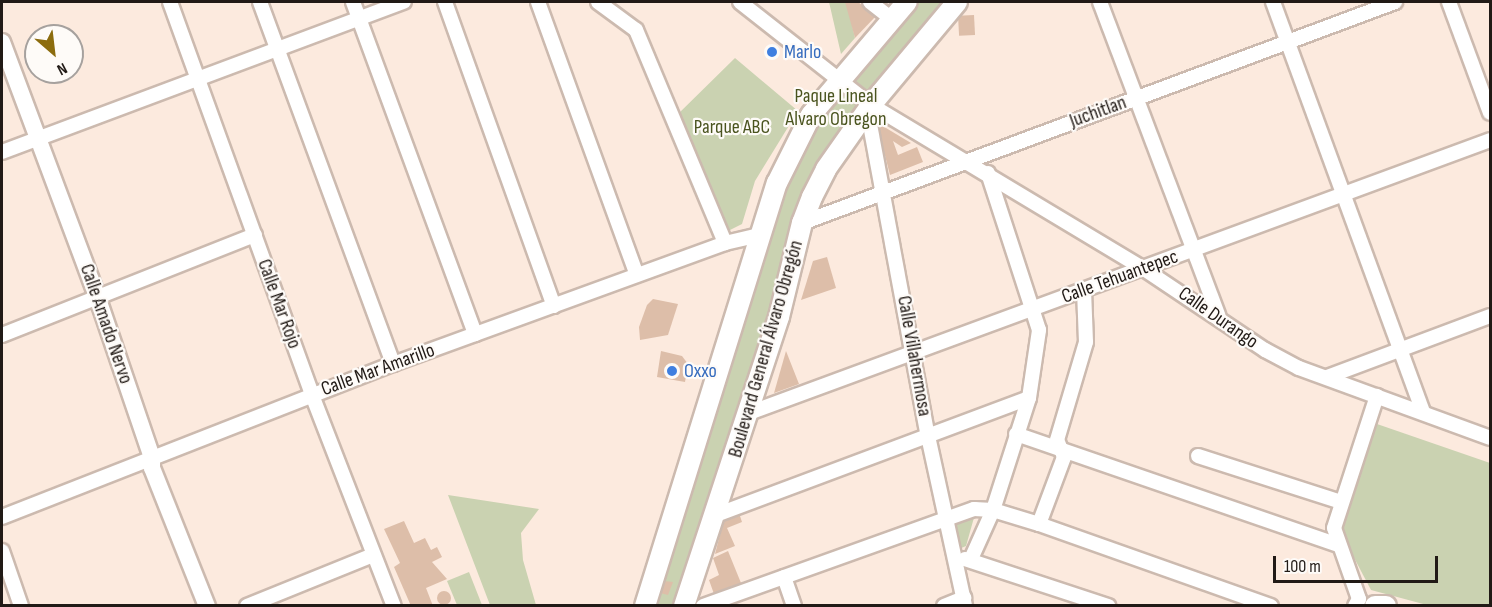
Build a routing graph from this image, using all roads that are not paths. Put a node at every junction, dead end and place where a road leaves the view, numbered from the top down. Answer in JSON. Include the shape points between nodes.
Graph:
{"nodes":[{"id":1,"x":170,"y":2,"type":"edge"},
{"id":2,"x":260,"y":2,"type":"edge"},
{"id":3,"x":353,"y":2,"type":"edge"},
{"id":4,"x":404,"y":2,"type":"edge"},
{"id":5,"x":445,"y":2,"type":"edge"},
{"id":6,"x":538,"y":2,"type":"edge"},
{"id":7,"x":598,"y":2,"type":"edge"},
{"id":8,"x":740,"y":2,"type":"edge"},
{"id":9,"x":870,"y":2,"type":"edge"},
{"id":10,"x":908,"y":2,"type":"edge"},
{"id":11,"x":957,"y":2,"type":"edge"},
{"id":12,"x":1100,"y":2,"type":"edge"},
{"id":13,"x":1273,"y":2,"type":"edge"},
{"id":14,"x":1395,"y":2,"type":"edge"},
{"id":15,"x":1449,"y":2,"type":"edge"},
{"id":16,"x":358,"y":18,"type":"junction"},
{"id":17,"x":892,"y":19,"type":"junction"},
{"id":18,"x":2,"y":42,"type":"edge"},
{"id":19,"x":1287,"y":42,"type":"junction"},
{"id":20,"x":278,"y":48,"type":"junction"},
{"id":21,"x":198,"y":78,"type":"junction"},
{"id":22,"x":838,"y":81,"type":"junction"},
{"id":23,"x":1136,"y":98,"type":"junction"},
{"id":24,"x":874,"y":106,"type":"junction"},
{"id":25,"x":1491,"y":112,"type":"edge"},
{"id":26,"x":38,"y":138,"type":"junction"},
{"id":27,"x":1491,"y":140,"type":"edge"},
{"id":28,"x":2,"y":152,"type":"edge"},
{"id":29,"x":967,"y":161,"type":"junction"},
{"id":30,"x":988,"y":173,"type":"junction"},
{"id":31,"x":884,"y":191,"type":"junction"},
{"id":32,"x":1345,"y":194,"type":"junction"},
{"id":33,"x":802,"y":222,"type":"junction"},
{"id":34,"x":255,"y":235,"type":"junction"},
{"id":35,"x":760,"y":235,"type":"junction"},
{"id":36,"x":725,"y":243,"type":"junction"},
{"id":37,"x":1194,"y":250,"type":"junction"},
{"id":38,"x":1144,"y":268,"type":"junction"},
{"id":39,"x":636,"y":275,"type":"junction"},
{"id":40,"x":1084,"y":290,"type":"junction"},
{"id":41,"x":97,"y":296,"type":"junction"},
{"id":42,"x":554,"y":306,"type":"junction"},
{"id":43,"x":1033,"y":308,"type":"junction"},
{"id":44,"x":1218,"y":315,"type":"junction"},
{"id":45,"x":1491,"y":316,"type":"edge"},
{"id":46,"x":475,"y":334,"type":"junction"},
{"id":47,"x":2,"y":335,"type":"edge"},
{"id":48,"x":1401,"y":349,"type":"junction"},
{"id":49,"x":913,"y":352,"type":"junction"},
{"id":50,"x":393,"y":364,"type":"junction"},
{"id":51,"x":1327,"y":377,"type":"junction"},
{"id":52,"x":312,"y":395,"type":"junction"},
{"id":53,"x":1377,"y":396,"type":"junction"},
{"id":54,"x":1029,"y":398,"type":"junction"},
{"id":55,"x":749,"y":412,"type":"junction"},
{"id":56,"x":1423,"y":412,"type":"junction"},
{"id":57,"x":1016,"y":434,"type":"junction"},
{"id":58,"x":928,"y":436,"type":"junction"},
{"id":59,"x":1491,"y":438,"type":"edge"},
{"id":60,"x":1062,"y":450,"type":"junction"},
{"id":61,"x":1198,"y":456,"type":"dead end"},
{"id":62,"x":152,"y":458,"type":"junction"},
{"id":63,"x":1341,"y":502,"type":"junction"},
{"id":64,"x":993,"y":510,"type":"junction"},
{"id":65,"x":716,"y":515,"type":"junction"},
{"id":66,"x":2,"y":517,"type":"edge"},
{"id":67,"x":947,"y":518,"type":"junction"},
{"id":68,"x":1039,"y":525,"type":"junction"},
{"id":69,"x":1339,"y":545,"type":"junction"},
{"id":70,"x":2,"y":551,"type":"edge"},
{"id":71,"x":373,"y":555,"type":"junction"},
{"id":72,"x":955,"y":558,"type":"junction"},
{"id":73,"x":971,"y":559,"type":"junction"},
{"id":74,"x":783,"y":577,"type":"junction"},
{"id":75,"x":965,"y":602,"type":"edge"},
{"id":76,"x":21,"y":606,"type":"edge"},
{"id":77,"x":207,"y":606,"type":"edge"},
{"id":78,"x":247,"y":606,"type":"edge"},
{"id":79,"x":394,"y":606,"type":"edge"},
{"id":80,"x":645,"y":606,"type":"edge"},
{"id":81,"x":684,"y":606,"type":"edge"},
{"id":82,"x":703,"y":606,"type":"edge"},
{"id":83,"x":794,"y":606,"type":"edge"},
{"id":84,"x":944,"y":606,"type":"edge"},
{"id":85,"x":1108,"y":606,"type":"edge"},
{"id":86,"x":1271,"y":606,"type":"edge"},
{"id":87,"x":1355,"y":606,"type":"edge"},
{"id":88,"x":1375,"y":606,"type":"edge"},
{"id":89,"x":1386,"y":606,"type":"edge"}],
"edges":[{"from":1,"to":21,"type":"street","name":"Calle Mar Rojo"},
{"from":2,"to":20,"type":"street"},
{"from":3,"to":16,"type":"street"},
{"from":4,"to":16,"type":"street"},
{"from":5,"to":42,"type":"street"},
{"from":6,"to":39,"type":"street"},
{"from":7,"to":36,"type":"street","via":[[636,30]]},
{"from":8,"to":22,"type":"street","name":"Calle Durango"},
{"from":9,"to":17,"type":"street"},
{"from":10,"to":17,"type":"main road","name":"Boulevard General Álvaro Obregón"},
{"from":11,"to":24,"type":"main road","name":"Boulevard General Álvaro Obregón"},
{"from":12,"to":23,"type":"street"},
{"from":13,"to":19,"type":"street"},
{"from":14,"to":19,"type":"street","name":"Juchitlan"},
{"from":15,"to":25,"type":"street"},
{"from":16,"to":20,"type":"street"},
{"from":16,"to":46,"type":"street"},
{"from":17,"to":22,"type":"main road","name":"Boulevard General Álvaro Obregón"},
{"from":18,"to":26,"type":"street","name":"Calle Amado Nervo"},
{"from":19,"to":23,"type":"street","name":"Juchitlan"},
{"from":19,"to":32,"type":"street"},
{"from":20,"to":21,"type":"street"},
{"from":20,"to":50,"type":"street"},
{"from":21,"to":26,"type":"street"},
{"from":21,"to":34,"type":"street","name":"Calle Mar Rojo"},
{"from":22,"to":24,"type":"street","name":"Calle Durango"},
{"from":22,"to":35,"type":"main road","name":"Boulevard General Álvaro Obregón","via":[[797,139]]},
{"from":23,"to":29,"type":"street","name":"Juchitlan"},
{"from":23,"to":37,"type":"street"},
{"from":24,"to":29,"type":"street","name":"Calle Durango"},
{"from":24,"to":31,"type":"street","name":"Calle Villahermosa","via":[[869,119]]},
{"from":24,"to":33,"type":"main road","name":"Boulevard General Álvaro Obregón","via":[[826,169]]},
{"from":26,"to":28,"type":"street"},
{"from":26,"to":41,"type":"street","name":"Calle Amado Nervo"},
{"from":27,"to":32,"type":"street","name":"Calle Tehuantepec"},
{"from":29,"to":30,"type":"street","name":"Calle Durango"},
{"from":29,"to":31,"type":"street","name":"Juchitlan"},
{"from":30,"to":38,"type":"street","name":"Calle Durango"},
{"from":30,"to":43,"type":"street"},
{"from":31,"to":33,"type":"street","name":"Juchitlan"},
{"from":31,"to":49,"type":"street","name":"Calle Villahermosa"},
{"from":32,"to":37,"type":"street","name":"Calle Tehuantepec"},
{"from":32,"to":48,"type":"street"},
{"from":33,"to":55,"type":"main road","name":"Boulevard General Álvaro Obregón","via":[[779,317]]},
{"from":34,"to":41,"type":"street"},
{"from":34,"to":52,"type":"street","name":"Calle Mar Rojo"},
{"from":35,"to":36,"type":"street","name":"Calle Mar Amarillo"},
{"from":35,"to":80,"type":"main road","name":"Boulevard General Álvaro Obregón","via":[[682,497]]},
{"from":36,"to":39,"type":"street","name":"Calle Mar Amarillo"},
{"from":37,"to":38,"type":"street","name":"Calle Tehuantepec"},
{"from":37,"to":44,"type":"street"},
{"from":38,"to":40,"type":"street","name":"Calle Tehuantepec"},
{"from":38,"to":44,"type":"street","name":"Calle Durango"},
{"from":39,"to":42,"type":"street","name":"Calle Mar Amarillo"},
{"from":40,"to":43,"type":"street","name":"Calle Tehuantepec"},
{"from":40,"to":60,"type":"street","via":[[1086,342],[1057,440]]},
{"from":41,"to":47,"type":"street"},
{"from":41,"to":62,"type":"street","name":"Calle Amado Nervo"},
{"from":42,"to":46,"type":"street","name":"Calle Mar Amarillo"},
{"from":43,"to":49,"type":"street","name":"Calle Tehuantepec"},
{"from":43,"to":54,"type":"street","via":[[1039,330]]},
{"from":44,"to":51,"type":"street","name":"Calle Durango","via":[[1265,350]]},
{"from":45,"to":48,"type":"street"},
{"from":46,"to":50,"type":"street","name":"Calle Mar Amarillo"},
{"from":48,"to":51,"type":"street"},
{"from":48,"to":56,"type":"street"},
{"from":49,"to":55,"type":"street","name":"Calle Tehuantepec"},
{"from":49,"to":58,"type":"street","name":"Calle Villahermosa"},
{"from":50,"to":52,"type":"street","name":"Calle Mar Amarillo"},
{"from":51,"to":53,"type":"street","name":"Calle Durango"},
{"from":52,"to":62,"type":"street","name":"Calle Mar Amarillo"},
{"from":52,"to":71,"type":"street","name":"Calle Mar Rojo"},
{"from":53,"to":56,"type":"street","name":"Calle Durango"},
{"from":53,"to":63,"type":"street"},
{"from":54,"to":57,"type":"street"},
{"from":54,"to":58,"type":"street"},
{"from":55,"to":65,"type":"main road","name":"Boulevard General Álvaro Obregón"},
{"from":56,"to":59,"type":"street","name":"Calle Durango"},
{"from":57,"to":60,"type":"street"},
{"from":57,"to":64,"type":"street"},
{"from":58,"to":65,"type":"street"},
{"from":58,"to":67,"type":"street","name":"Calle Villahermosa"},
{"from":60,"to":68,"type":"street","via":[[1064,457]]},
{"from":60,"to":69,"type":"street"},
{"from":61,"to":63,"type":"street"},
{"from":62,"to":66,"type":"street","name":"Calle Mar Amarillo"},
{"from":62,"to":77,"type":"street","name":"Calle Amado Nervo","via":[[152,468]]},
{"from":63,"to":69,"type":"street","via":[[1335,528]]},
{"from":64,"to":67,"type":"street","via":[[974,509]]},
{"from":64,"to":68,"type":"street"},
{"from":64,"to":73,"type":"street"},
{"from":65,"to":81,"type":"main road","name":"Boulevard General Álvaro Obregón"},
{"from":67,"to":72,"type":"street","name":"Calle Villahermosa"},
{"from":67,"to":74,"type":"street"},
{"from":68,"to":86,"type":"street"},
{"from":69,"to":87,"type":"street","via":[[1359,599]]},
{"from":70,"to":76,"type":"street"},
{"from":71,"to":78,"type":"street"},
{"from":71,"to":79,"type":"street","name":"Calle Mar Rojo"},
{"from":72,"to":73,"type":"street"},
{"from":72,"to":75,"type":"street","name":"Calle Villahermosa"},
{"from":73,"to":85,"type":"street"},
{"from":74,"to":82,"type":"street"},
{"from":74,"to":83,"type":"street"},
{"from":75,"to":84,"type":"street"},
{"from":88,"to":89,"type":"main road"}]}
